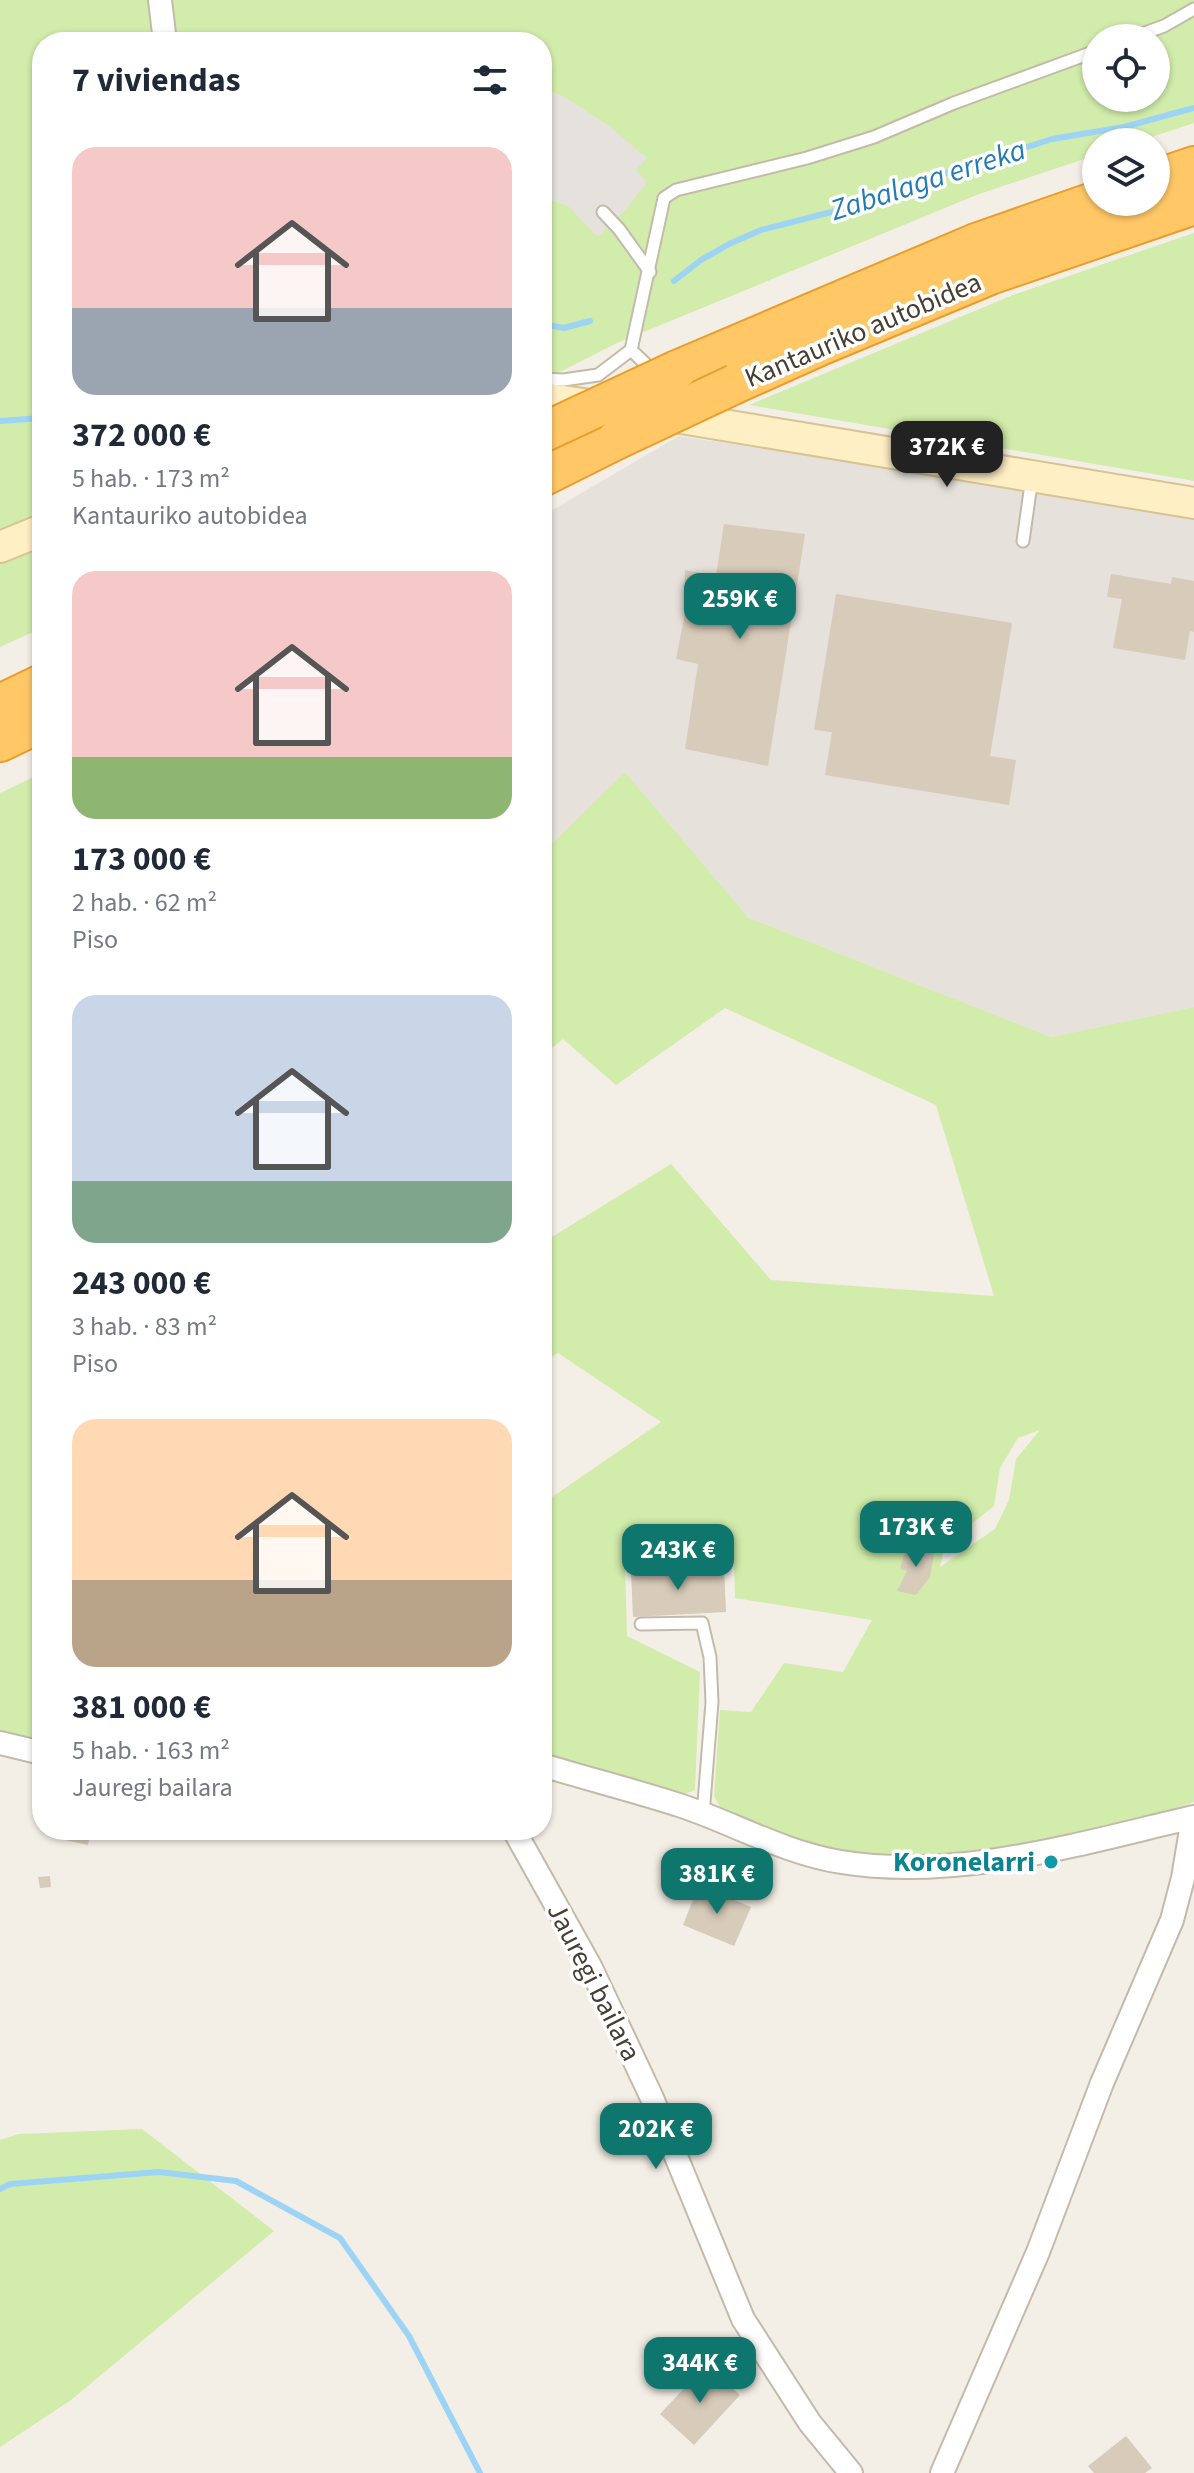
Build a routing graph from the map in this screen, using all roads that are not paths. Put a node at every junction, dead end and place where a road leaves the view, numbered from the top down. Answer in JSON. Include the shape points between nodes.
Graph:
{"nodes":[{"id":1,"x":160,"y":0,"type":"edge"},
{"id":2,"x":1194,"y":9,"type":"edge"},
{"id":3,"x":1168,"y":24,"type":"edge"},
{"id":4,"x":164,"y":32,"type":"edge"},
{"id":5,"x":1082,"y":56,"type":"edge"},
{"id":6,"x":1194,"y":166,"type":"edge"},
{"id":7,"x":1170,"y":174,"type":"edge"},
{"id":8,"x":1194,"y":205,"type":"edge"},
{"id":9,"x":1082,"y":206,"type":"edge"},
{"id":10,"x":603,"y":212,"type":"dead end"},
{"id":11,"x":650,"y":272,"type":"junction"},
{"id":12,"x":631,"y":350,"type":"junction"},
{"id":13,"x":552,"y":379,"type":"edge"},
{"id":14,"x":673,"y":383,"type":"junction"},
{"id":15,"x":552,"y":399,"type":"edge"},
{"id":16,"x":709,"y":422,"type":"junction"},
{"id":17,"x":552,"y":429,"type":"edge"},
{"id":18,"x":552,"y":472,"type":"edge"},
{"id":19,"x":1032,"y":476,"type":"junction"},
{"id":20,"x":1194,"y":503,"type":"edge"},
{"id":21,"x":32,"y":534,"type":"edge"},
{"id":22,"x":1023,"y":541,"type":"dead end"},
{"id":23,"x":0,"y":547,"type":"edge"},
{"id":24,"x":32,"y":689,"type":"edge"},
{"id":25,"x":0,"y":704,"type":"edge"},
{"id":26,"x":32,"y":727,"type":"edge"},
{"id":27,"x":0,"y":742,"type":"edge"},
{"id":28,"x":641,"y":1624,"type":"dead end"},
{"id":29,"x":0,"y":1743,"type":"edge"},
{"id":30,"x":32,"y":1751,"type":"edge"},
{"id":31,"x":552,"y":1768,"type":"edge"},
{"id":32,"x":703,"y":1815,"type":"junction"},
{"id":33,"x":1194,"y":1818,"type":"edge"},
{"id":34,"x":519,"y":1840,"type":"edge"},
{"id":35,"x":851,"y":2473,"type":"edge"},
{"id":36,"x":942,"y":2473,"type":"edge"}],
"edges":[{"from":1,"to":4,"type":"street"},
{"from":2,"to":3,"type":"lane"},
{"from":5,"to":11,"type":"lane","via":[[874,137],[676,190],[664,198]]},
{"from":6,"to":7,"type":"highway"},
{"from":8,"to":18,"type":"highway","name":"Kantauriko autobidea","bridge":true,"via":[[990,275],[735,384]]},
{"from":9,"to":14,"type":"highway","name":"Kantauriko autobidea","via":[[976,243]]},
{"from":10,"to":11,"type":"lane"},
{"from":11,"to":12,"type":"lane"},
{"from":12,"to":13,"type":"lane","via":[[598,375]]},
{"from":12,"to":14,"type":"lane"},
{"from":14,"to":16,"type":"lane"},
{"from":14,"to":17,"type":"highway","name":"Kantauriko autobidea","bridge":true},
{"from":15,"to":16,"type":"main road"},
{"from":16,"to":19,"type":"main road"},
{"from":19,"to":20,"type":"main road"},
{"from":19,"to":22,"type":"lane"},
{"from":21,"to":23,"type":"main road"},
{"from":24,"to":25,"type":"highway"},
{"from":26,"to":27,"type":"highway"},
{"from":28,"to":32,"type":"lane","via":[[702,1623],[712,1702]]},
{"from":29,"to":30,"type":"street"},
{"from":31,"to":32,"type":"street"},
{"from":32,"to":33,"type":"street","via":[[799,1853],[842,1863],[927,1867],[991,1861]]},
{"from":33,"to":36,"type":"street","via":[[1172,1920]]},
{"from":34,"to":35,"type":"street","name":"Jauregi bailara","via":[[603,1992],[743,2319],[810,2423]]}]}
